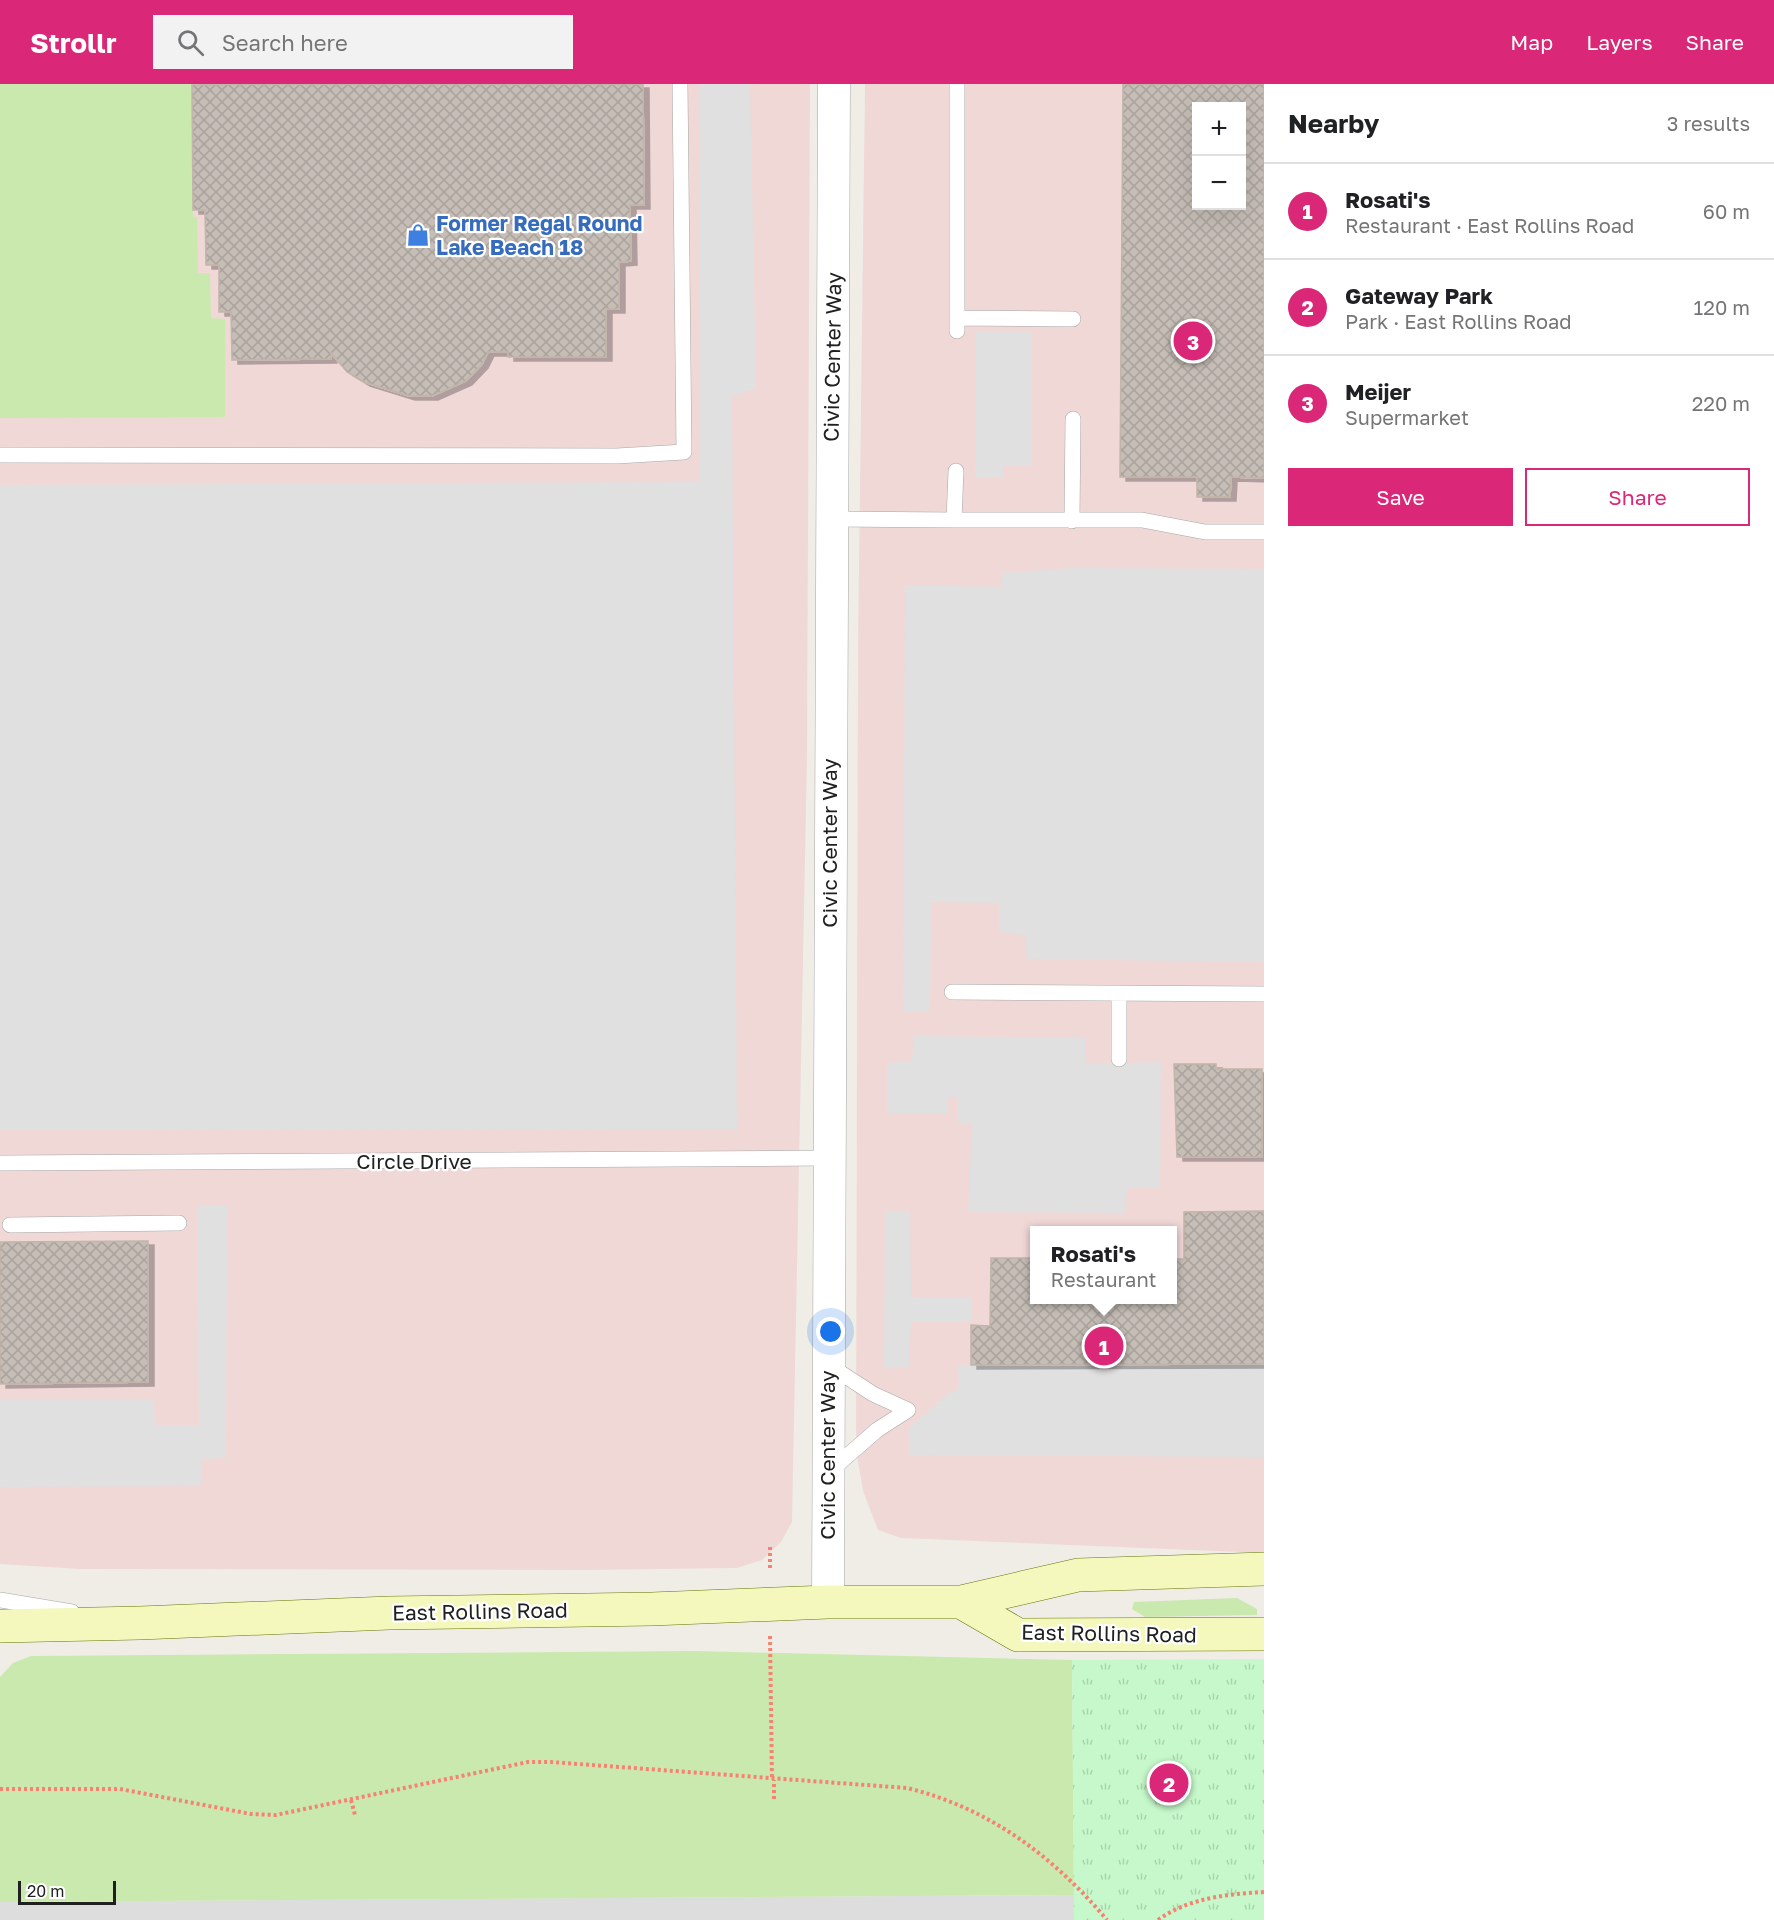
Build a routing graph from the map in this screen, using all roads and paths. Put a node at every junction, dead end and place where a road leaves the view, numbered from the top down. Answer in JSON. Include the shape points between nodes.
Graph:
{"nodes":[{"id":1,"x":680,"y":84,"type":"edge"},
{"id":2,"x":834,"y":84,"type":"edge"},
{"id":3,"x":957,"y":84,"type":"edge"},
{"id":4,"x":1074,"y":319,"type":"dead end"},
{"id":5,"x":1073,"y":420,"type":"dead end"},
{"id":6,"x":0,"y":455,"type":"edge"},
{"id":7,"x":956,"y":471,"type":"dead end"},
{"id":8,"x":830,"y":519,"type":"junction"},
{"id":9,"x":954,"y":520,"type":"junction"},
{"id":10,"x":1072,"y":521,"type":"junction"},
{"id":11,"x":1264,"y":532,"type":"edge"},
{"id":12,"x":952,"y":992,"type":"dead end"},
{"id":13,"x":1119,"y":994,"type":"junction"},
{"id":14,"x":1264,"y":994,"type":"edge"},
{"id":15,"x":1119,"y":1059,"type":"dead end"},
{"id":16,"x":828,"y":1158,"type":"junction"},
{"id":17,"x":0,"y":1163,"type":"edge"},
{"id":18,"x":178,"y":1223,"type":"dead end"},
{"id":19,"x":10,"y":1225,"type":"dead end"},
{"id":20,"x":827,"y":1364,"type":"junction"},
{"id":21,"x":827,"y":1473,"type":"junction"},
{"id":22,"x":1264,"y":1569,"type":"edge"},
{"id":23,"x":0,"y":1600,"type":"edge"},
{"id":24,"x":828,"y":1602,"type":"junction"},
{"id":25,"x":961,"y":1602,"type":"junction"},
{"id":26,"x":140,"y":1623,"type":"junction"},
{"id":27,"x":0,"y":1626,"type":"edge"},
{"id":28,"x":1264,"y":1634,"type":"edge"},
{"id":29,"x":771,"y":1654,"type":"dead end"},
{"id":30,"x":773,"y":1779,"type":"junction"},
{"id":31,"x":0,"y":1789,"type":"edge"},
{"id":32,"x":774,"y":1799,"type":"dead end"},
{"id":33,"x":351,"y":1800,"type":"junction"},
{"id":34,"x":355,"y":1815,"type":"dead end"},
{"id":35,"x":1264,"y":1892,"type":"edge"},
{"id":36,"x":1107,"y":1920,"type":"edge"},
{"id":37,"x":1158,"y":1920,"type":"edge"}],
"edges":[{"from":1,"to":6,"type":"lane","via":[[684,452],[617,456]]},
{"from":2,"to":8,"type":"street","name":"Civic Center Way"},
{"from":3,"to":4,"type":"lane","via":[[957,325]]},
{"from":5,"to":10,"type":"lane"},
{"from":7,"to":9,"type":"lane"},
{"from":8,"to":9,"type":"lane"},
{"from":8,"to":16,"type":"street","name":"Civic Center Way"},
{"from":9,"to":10,"type":"lane"},
{"from":10,"to":11,"type":"lane","via":[[1142,520],[1205,532]]},
{"from":12,"to":13,"type":"lane"},
{"from":13,"to":14,"type":"lane"},
{"from":13,"to":15,"type":"lane"},
{"from":16,"to":17,"type":"lane","name":"Circle Drive"},
{"from":16,"to":20,"type":"street","name":"Civic Center Way"},
{"from":18,"to":19,"type":"lane"},
{"from":20,"to":21,"type":"street","name":"Civic Center Way"},
{"from":20,"to":21,"type":"lane","via":[[873,1394],[908,1410],[877,1430]]},
{"from":21,"to":24,"type":"street","name":"Civic Center Way"},
{"from":22,"to":25,"type":"main road","name":"East Rollins Road","via":[[1077,1575]]},
{"from":23,"to":26,"type":"lane"},
{"from":24,"to":25,"type":"main road","name":"East Rollins Road"},
{"from":24,"to":26,"type":"main road","name":"East Rollins Road","via":[[389,1612]]},
{"from":25,"to":28,"type":"main road","name":"East Rollins Road","via":[[1018,1635]]},
{"from":26,"to":27,"type":"main road","name":"East Rollins Road"},
{"from":29,"to":30,"type":"path"},
{"from":30,"to":32,"type":"path"},
{"from":30,"to":33,"type":"path","via":[[573,1762],[528,1762]]},
{"from":30,"to":36,"type":"path","via":[[907,1788],[962,1804],[1029,1844],[1061,1870]]},
{"from":31,"to":33,"type":"path","via":[[120,1789],[264,1816]]},
{"from":33,"to":34,"type":"path"},
{"from":35,"to":37,"type":"path","via":[[1215,1896]]}]}
